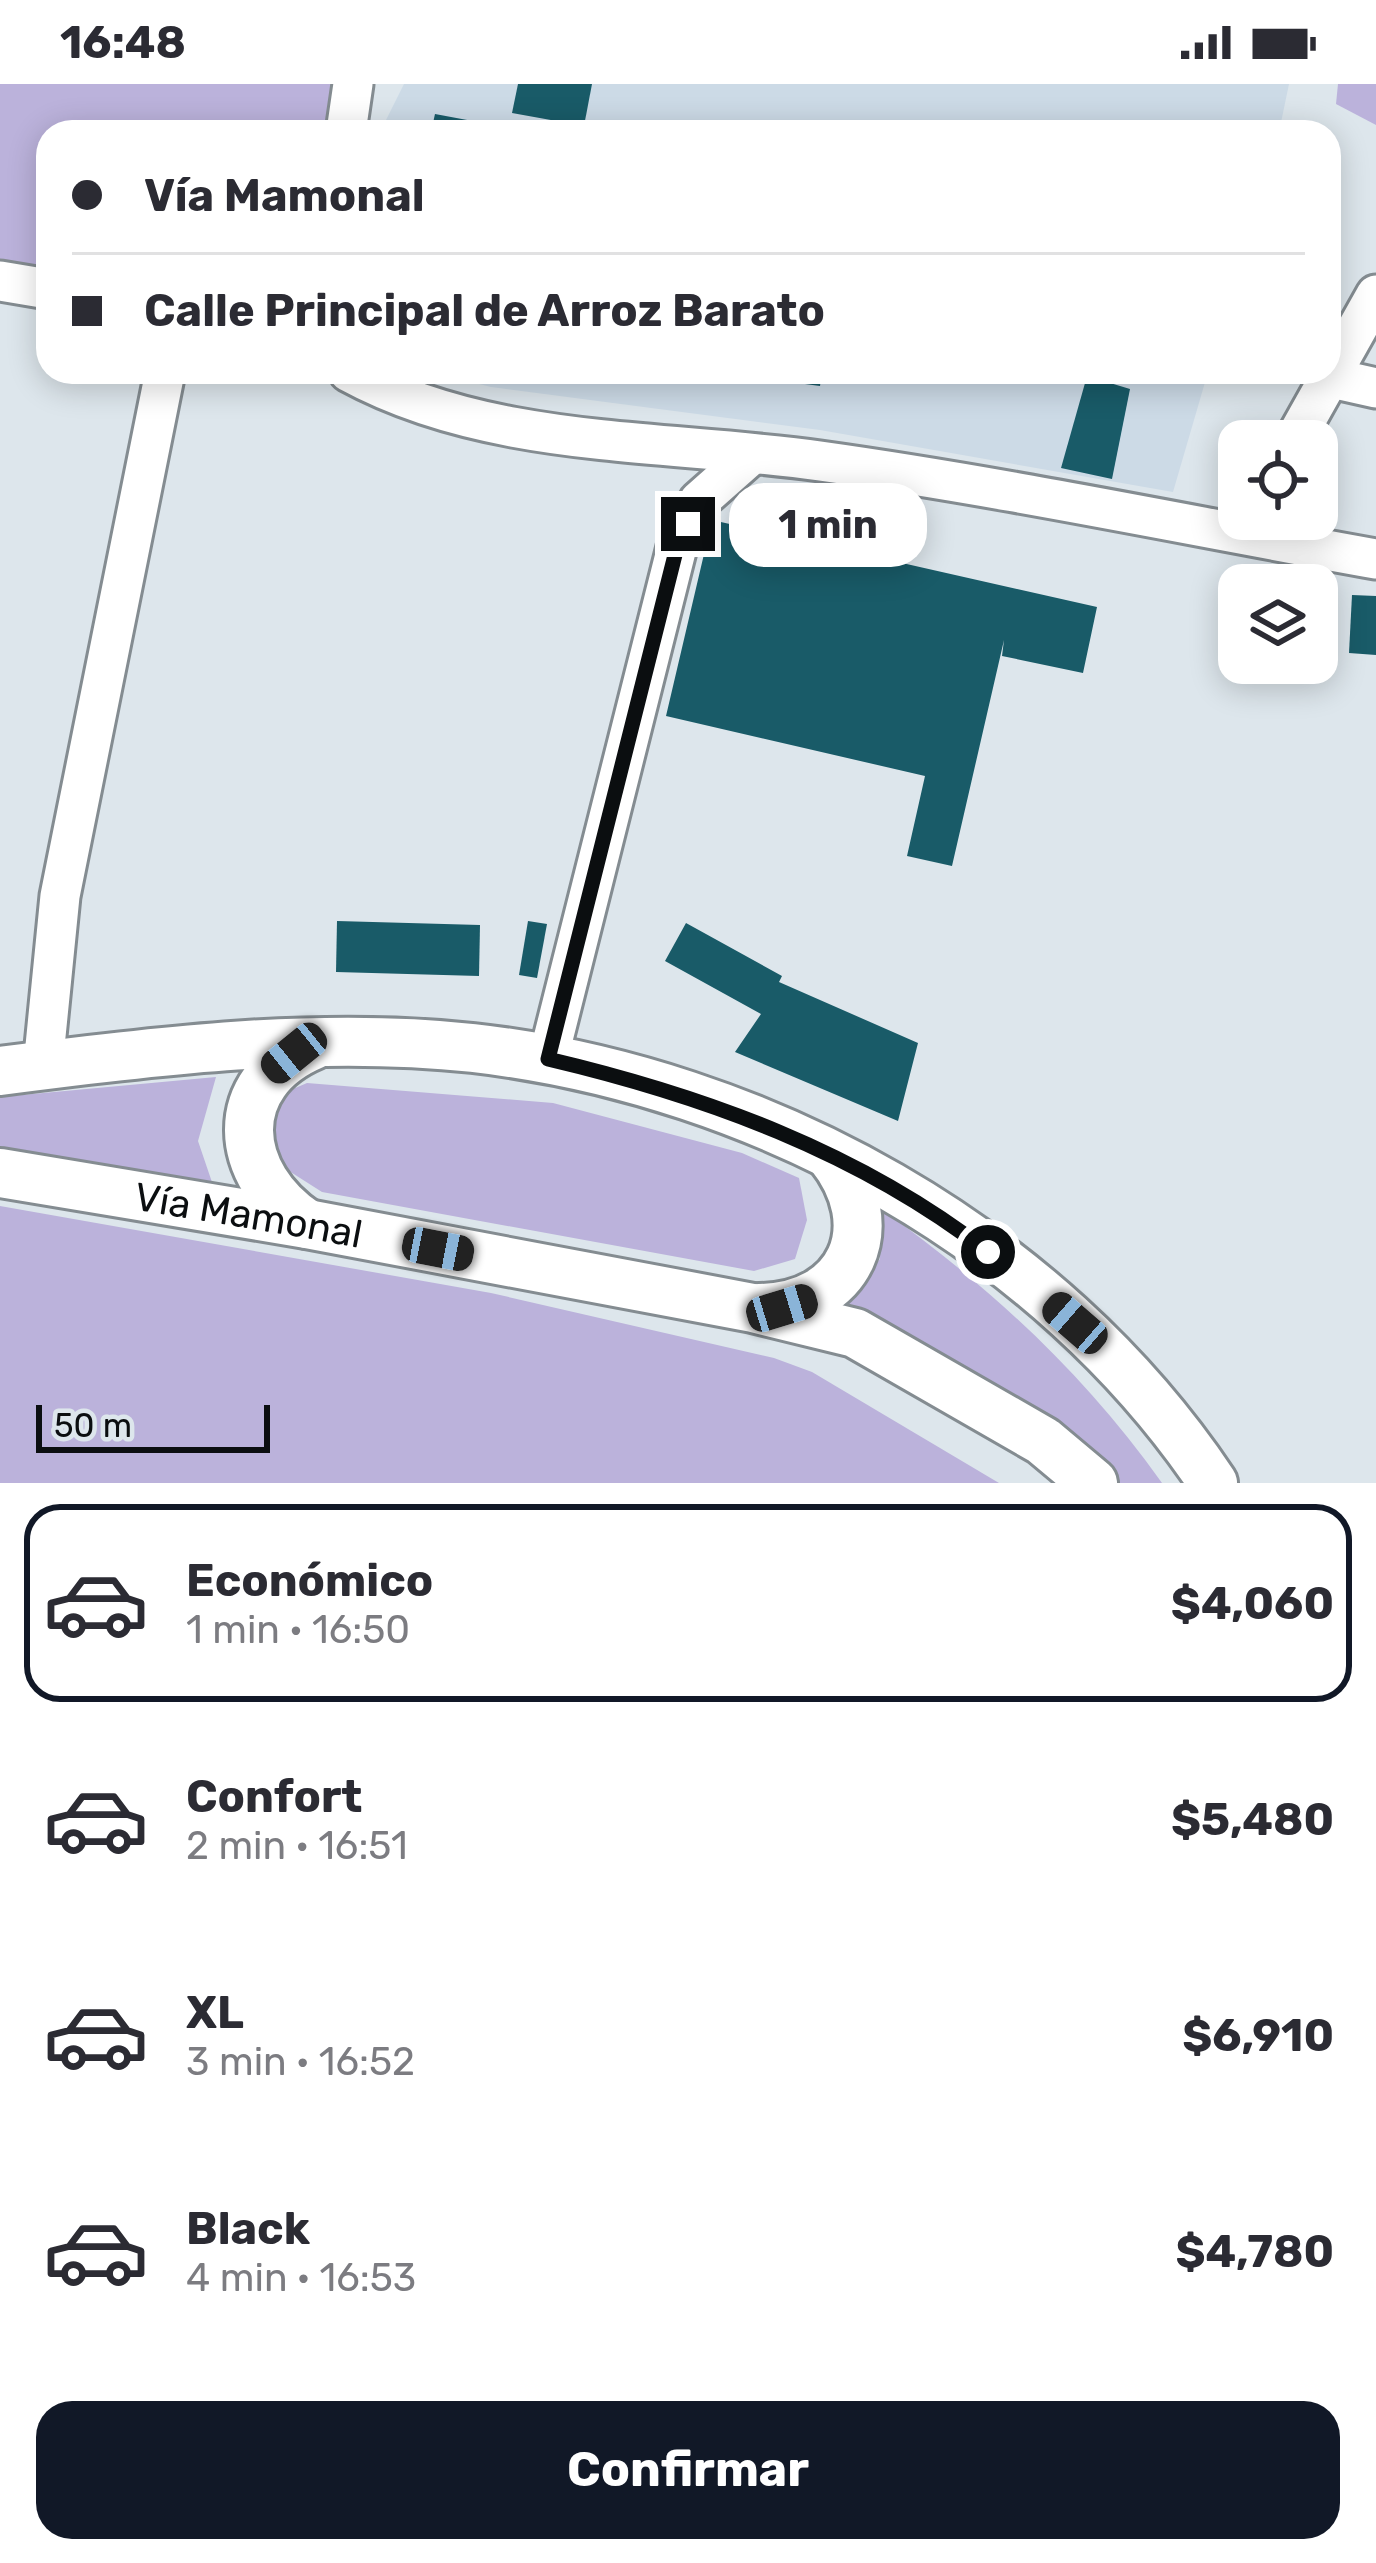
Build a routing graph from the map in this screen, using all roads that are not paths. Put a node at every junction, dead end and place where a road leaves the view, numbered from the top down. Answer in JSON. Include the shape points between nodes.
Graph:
{"nodes":[{"id":1,"x":353,"y":84,"type":"edge"},
{"id":2,"x":348,"y":120,"type":"edge"},
{"id":3,"x":0,"y":281,"type":"edge"},
{"id":4,"x":36,"y":287,"type":"edge"},
{"id":5,"x":1376,"y":295,"type":"edge"},
{"id":6,"x":1341,"y":355,"type":"edge"},
{"id":7,"x":1341,"y":380,"type":"edge"},
{"id":8,"x":163,"y":384,"type":"edge"},
{"id":9,"x":374,"y":384,"type":"edge"},
{"id":10,"x":1324,"y":384,"type":"edge"},
{"id":11,"x":1376,"y":388,"type":"edge"},
{"id":12,"x":1305,"y":420,"type":"edge"},
{"id":13,"x":752,"y":454,"type":"junction"},
{"id":14,"x":1218,"y":523,"type":"edge"},
{"id":15,"x":1299,"y":540,"type":"edge"},
{"id":16,"x":1376,"y":559,"type":"edge"},
{"id":17,"x":318,"y":1043,"type":"junction"},
{"id":18,"x":548,"y":1059,"type":"junction"},
{"id":19,"x":21,"y":1068,"type":"edge"},
{"id":20,"x":830,"y":1155,"type":"junction"},
{"id":21,"x":0,"y":1173,"type":"edge"},
{"id":22,"x":307,"y":1224,"type":"junction"},
{"id":23,"x":753,"y":1309,"type":"junction"},
{"id":24,"x":1094,"y":1483,"type":"edge"},
{"id":25,"x":1213,"y":1483,"type":"edge"}],
"edges":[{"from":1,"to":2,"type":"street"},
{"from":3,"to":4,"type":"street"},
{"from":5,"to":6,"type":"street"},
{"from":7,"to":11,"type":"street"},
{"from":8,"to":19,"type":"street"},
{"from":9,"to":13,"type":"street","via":[[427,409],[484,422]]},
{"from":10,"to":12,"type":"street"},
{"from":13,"to":14,"type":"street"},
{"from":13,"to":18,"type":"street","via":[[699,501],[677,547]]},
{"from":15,"to":16,"type":"street"},
{"from":17,"to":18,"type":"main road"},
{"from":17,"to":19,"type":"main road"},
{"from":17,"to":22,"type":"main road","via":[[273,1070],[249,1129],[267,1191]]},
{"from":18,"to":20,"type":"main road","via":[[740,1114]]},
{"from":20,"to":23,"type":"main road","via":[[858,1204],[850,1260],[810,1300]]},
{"from":20,"to":25,"type":"main road","via":[[962,1232],[1042,1294],[1108,1352]]},
{"from":21,"to":22,"type":"main road","name":"Vía Mamonal"},
{"from":22,"to":23,"type":"main road","name":"Vía Mamonal"},
{"from":23,"to":24,"type":"main road","name":"Vía Mamonal","via":[[855,1334],[1043,1441]]}]}
